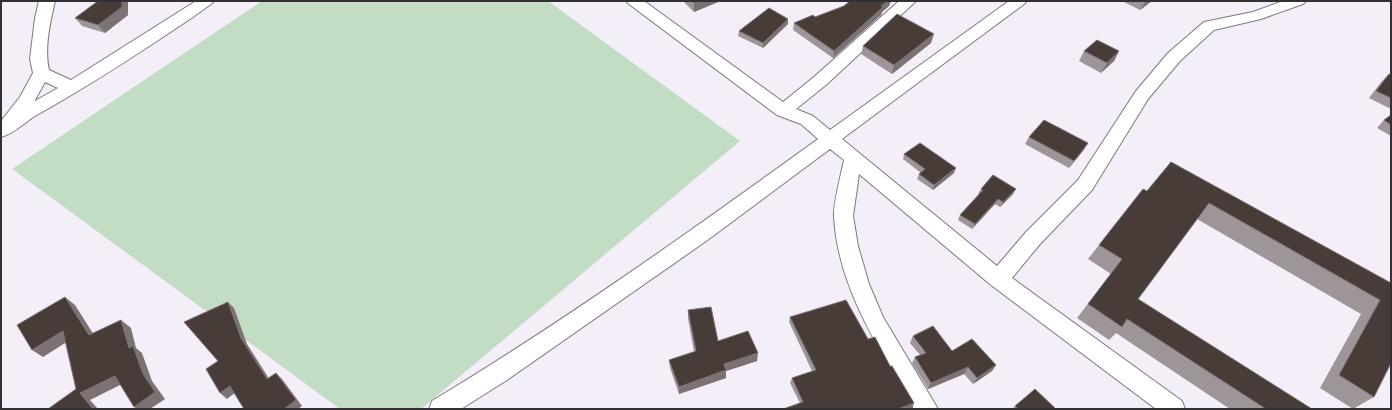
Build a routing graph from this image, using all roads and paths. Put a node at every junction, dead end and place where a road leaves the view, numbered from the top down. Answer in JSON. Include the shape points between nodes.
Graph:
{"nodes":[{"id":1,"x":47,"y":1,"type":"edge"},
{"id":2,"x":206,"y":1,"type":"edge"},
{"id":3,"x":634,"y":1,"type":"edge"},
{"id":4,"x":908,"y":1,"type":"edge"},
{"id":5,"x":1019,"y":1,"type":"edge"},
{"id":6,"x":1298,"y":1,"type":"edge"},
{"id":7,"x":41,"y":73,"type":"junction"},
{"id":8,"x":72,"y":88,"type":"junction"},
{"id":9,"x":783,"y":111,"type":"junction"},
{"id":10,"x":3,"y":126,"type":"edge"},
{"id":11,"x":831,"y":140,"type":"junction"},
{"id":12,"x":853,"y":158,"type":"junction"},
{"id":13,"x":998,"y":279,"type":"junction"},
{"id":14,"x":440,"y":409,"type":"edge"},
{"id":15,"x":927,"y":409,"type":"edge"},
{"id":16,"x":1174,"y":409,"type":"edge"}],
"edges":[{"from":1,"to":7,"type":"street","via":[[38,59]]},
{"from":2,"to":8,"type":"street"},
{"from":3,"to":9,"type":"street"},
{"from":4,"to":9,"type":"street"},
{"from":5,"to":11,"type":"street"},
{"from":6,"to":13,"type":"street","via":[[1256,16],[1209,26],[1174,57],[1142,95],[1085,185],[1033,238]]},
{"from":7,"to":8,"type":"street"},
{"from":7,"to":10,"type":"street","via":[[27,100]]},
{"from":8,"to":10,"type":"street"},
{"from":9,"to":11,"type":"street","via":[[806,120]]},
{"from":11,"to":12,"type":"street"},
{"from":11,"to":14,"type":"street","via":[[499,374]]},
{"from":12,"to":13,"type":"street"},
{"from":12,"to":15,"type":"street","via":[[843,216],[854,269],[875,322]]},
{"from":13,"to":16,"type":"street"}]}
